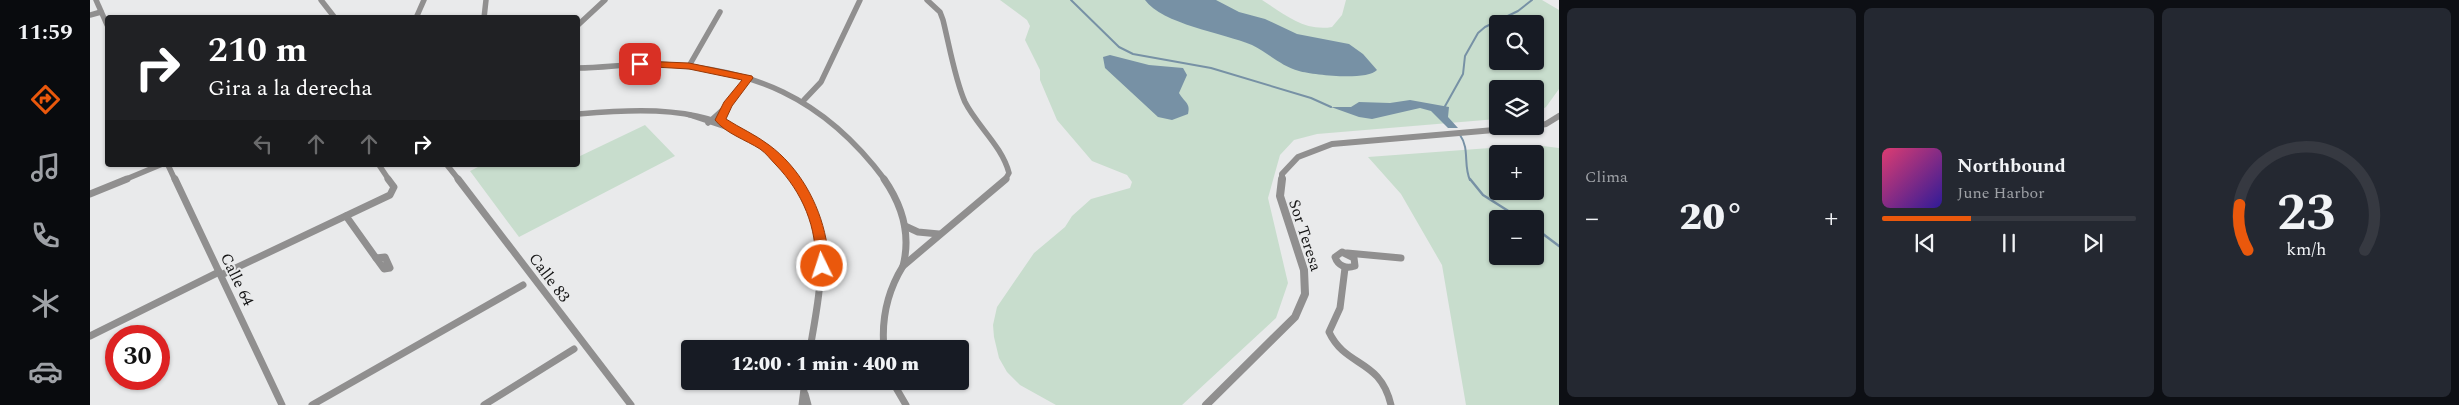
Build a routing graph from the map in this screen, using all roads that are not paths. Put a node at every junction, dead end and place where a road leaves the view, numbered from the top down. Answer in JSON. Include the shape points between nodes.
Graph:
{"nodes":[{"id":1,"x":96,"y":0,"type":"edge"},
{"id":2,"x":321,"y":0,"type":"edge"},
{"id":3,"x":424,"y":0,"type":"edge"},
{"id":4,"x":486,"y":0,"type":"edge"},
{"id":5,"x":605,"y":0,"type":"edge"},
{"id":6,"x":860,"y":0,"type":"edge"},
{"id":7,"x":927,"y":0,"type":"edge"},
{"id":8,"x":101,"y":12,"type":"junction"},
{"id":9,"x":720,"y":12,"type":"dead end"},
{"id":10,"x":90,"y":15,"type":"edge"},
{"id":11,"x":333,"y":15,"type":"edge"},
{"id":12,"x":417,"y":15,"type":"edge"},
{"id":13,"x":484,"y":15,"type":"edge"},
{"id":14,"x":105,"y":21,"type":"edge"},
{"id":15,"x":580,"y":23,"type":"edge"},
{"id":16,"x":689,"y":66,"type":"junction"},
{"id":17,"x":580,"y":68,"type":"edge"},
{"id":18,"x":748,"y":78,"type":"junction"},
{"id":19,"x":804,"y":100,"type":"junction"},
{"id":20,"x":728,"y":105,"type":"junction"},
{"id":21,"x":580,"y":114,"type":"edge"},
{"id":22,"x":1559,"y":116,"type":"edge"},
{"id":23,"x":711,"y":120,"type":"junction"},
{"id":24,"x":718,"y":123,"type":"junction"},
{"id":25,"x":155,"y":167,"type":"edge"},
{"id":26,"x":169,"y":167,"type":"edge"},
{"id":27,"x":380,"y":167,"type":"edge"},
{"id":28,"x":449,"y":167,"type":"edge"},
{"id":29,"x":90,"y":194,"type":"edge"},
{"id":30,"x":346,"y":216,"type":"junction"},
{"id":31,"x":905,"y":226,"type":"junction"},
{"id":32,"x":939,"y":234,"type":"junction"},
{"id":33,"x":1347,"y":253,"type":"junction"},
{"id":34,"x":376,"y":258,"type":"dead end"},
{"id":35,"x":1401,"y":258,"type":"dead end"},
{"id":36,"x":903,"y":266,"type":"junction"},
{"id":37,"x":1345,"y":268,"type":"junction"},
{"id":38,"x":220,"y":274,"type":"junction"},
{"id":39,"x":523,"y":284,"type":"dead end"},
{"id":40,"x":90,"y":336,"type":"edge"},
{"id":41,"x":811,"y":340,"type":"edge"},
{"id":42,"x":884,"y":340,"type":"edge"},
{"id":43,"x":574,"y":349,"type":"dead end"},
{"id":44,"x":804,"y":390,"type":"joint"},
{"id":45,"x":897,"y":390,"type":"edge"},
{"id":46,"x":282,"y":405,"type":"edge"},
{"id":47,"x":312,"y":405,"type":"edge"},
{"id":48,"x":484,"y":405,"type":"edge"},
{"id":49,"x":631,"y":405,"type":"edge"},
{"id":50,"x":802,"y":405,"type":"edge"},
{"id":51,"x":808,"y":405,"type":"edge"},
{"id":52,"x":906,"y":405,"type":"edge"},
{"id":53,"x":1206,"y":405,"type":"edge"},
{"id":54,"x":1392,"y":405,"type":"edge"}],
"edges":[{"from":1,"to":8,"type":"street"},
{"from":2,"to":11,"type":"street"},
{"from":3,"to":12,"type":"street"},
{"from":4,"to":13,"type":"street"},
{"from":5,"to":15,"type":"street"},
{"from":6,"to":19,"type":"street","via":[[821,82]]},
{"from":7,"to":32,"type":"street","via":[[940,12],[969,109],[1006,160],[1009,173]]},
{"from":8,"to":10,"type":"street"},
{"from":8,"to":14,"type":"street"},
{"from":9,"to":16,"type":"street"},
{"from":16,"to":17,"type":"street","via":[[637,64]]},
{"from":16,"to":18,"type":"street"},
{"from":18,"to":19,"type":"street"},
{"from":18,"to":20,"type":"street"},
{"from":19,"to":31,"type":"street","via":[[867,153],[889,186]]},
{"from":20,"to":23,"type":"street"},
{"from":20,"to":24,"type":"street"},
{"from":21,"to":23,"type":"street","via":[[638,110],[687,114]]},
{"from":22,"to":53,"type":"street","name":"Sor Teresa","via":[[1538,126],[1332,144],[1300,155],[1288,164],[1280,183],[1279,198],[1305,273],[1305,302]]},
{"from":23,"to":24,"type":"street"},
{"from":24,"to":41,"type":"street","via":[[738,131],[780,160],[800,185],[810,205],[822,254]]},
{"from":25,"to":29,"type":"street"},
{"from":26,"to":38,"type":"street","name":"Calle 64"},
{"from":27,"to":30,"type":"street","via":[[394,187],[392,193]]},
{"from":28,"to":49,"type":"street","name":"Calle 83"},
{"from":30,"to":34,"type":"street"},
{"from":30,"to":38,"type":"street"},
{"from":31,"to":32,"type":"street","via":[[918,232]]},
{"from":31,"to":36,"type":"street","via":[[907,256]]},
{"from":32,"to":36,"type":"street"},
{"from":33,"to":35,"type":"street"},
{"from":33,"to":37,"type":"street","via":[[1357,264],[1353,268]]},
{"from":33,"to":37,"type":"street","via":[[1335,256]]},
{"from":36,"to":42,"type":"street","via":[[894,280],[884,310]]},
{"from":37,"to":54,"type":"street","via":[[1343,298],[1338,317],[1329,332],[1331,338],[1342,350],[1375,373]]},
{"from":38,"to":40,"type":"street"},
{"from":38,"to":46,"type":"street","name":"Calle 64"},
{"from":39,"to":47,"type":"street"},
{"from":43,"to":48,"type":"street"},
{"from":44,"to":50,"type":"street"},
{"from":44,"to":51,"type":"street"},
{"from":45,"to":52,"type":"street"}]}
